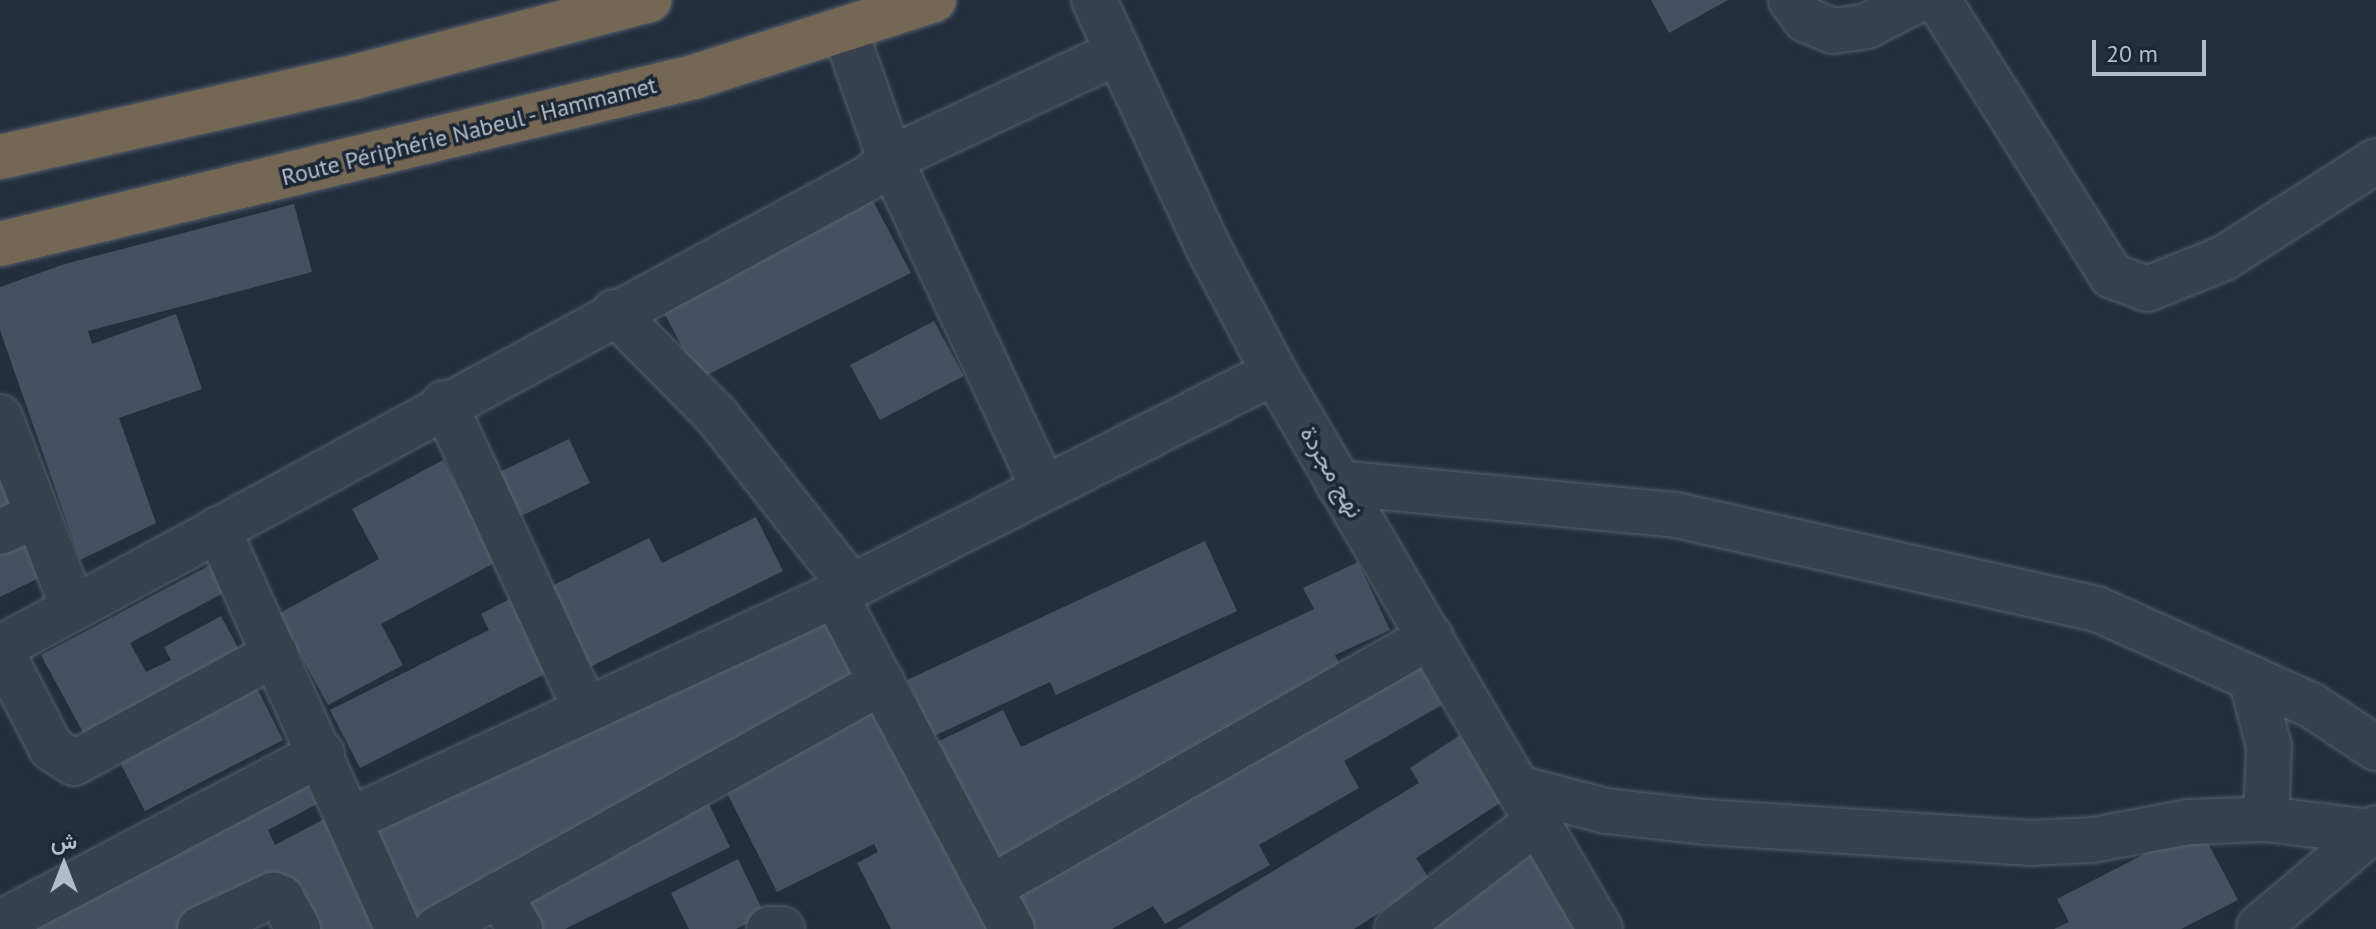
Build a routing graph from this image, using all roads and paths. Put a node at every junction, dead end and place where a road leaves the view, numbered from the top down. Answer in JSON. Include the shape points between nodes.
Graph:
{"nodes":[{"id":1,"x":649,"y":0,"type":"edge"},
{"id":2,"x":934,"y":0,"type":"edge"},
{"id":3,"x":1094,"y":0,"type":"edge"},
{"id":4,"x":1791,"y":0,"type":"edge"},
{"id":5,"x":1917,"y":0,"type":"edge"},
{"id":6,"x":1938,"y":0,"type":"edge"},
{"id":7,"x":845,"y":31,"type":"junction"},
{"id":8,"x":1118,"y":52,"type":"junction"},
{"id":9,"x":0,"y":157,"type":"edge"},
{"id":10,"x":890,"y":159,"type":"junction"},
{"id":11,"x":2376,"y":161,"type":"edge"},
{"id":12,"x":0,"y":244,"type":"edge"},
{"id":13,"x":614,"y":312,"type":"junction"},
{"id":14,"x":1274,"y":372,"type":"junction"},
{"id":15,"x":444,"y":403,"type":"junction"},
{"id":16,"x":3,"y":435,"type":"edge"},
{"id":17,"x":1338,"y":483,"type":"junction"},
{"id":18,"x":1044,"y":489,"type":"junction"},
{"id":19,"x":18,"y":524,"type":"edge"},
{"id":20,"x":218,"y":529,"type":"junction"},
{"id":21,"x":844,"y":591,"type":"junction"},
{"id":22,"x":72,"y":606,"type":"junction"},
{"id":23,"x":1430,"y":637,"type":"junction"},
{"id":24,"x":0,"y":648,"type":"edge"},
{"id":25,"x":275,"y":654,"type":"junction"},
{"id":26,"x":2251,"y":678,"type":"junction"},
{"id":27,"x":882,"y":682,"type":"junction"},
{"id":28,"x":586,"y":710,"type":"junction"},
{"id":29,"x":2376,"y":748,"type":"edge"},
{"id":30,"x":322,"y":753,"type":"junction"},
{"id":31,"x":1528,"y":804,"type":"junction"},
{"id":32,"x":2266,"y":819,"type":"junction"},
{"id":33,"x":349,"y":820,"type":"junction"},
{"id":34,"x":2373,"y":830,"type":"edge"},
{"id":35,"x":990,"y":888,"type":"junction"},
{"id":36,"x":510,"y":912,"type":"edge"},
{"id":37,"x":0,"y":923,"type":"edge"},
{"id":38,"x":2255,"y":928,"type":"edge"},
{"id":39,"x":200,"y":929,"type":"edge"},
{"id":40,"x":298,"y":929,"type":"edge"},
{"id":41,"x":398,"y":929,"type":"edge"},
{"id":42,"x":437,"y":929,"type":"edge"},
{"id":43,"x":769,"y":929,"type":"edge"},
{"id":44,"x":782,"y":929,"type":"edge"},
{"id":45,"x":1012,"y":929,"type":"edge"},
{"id":46,"x":1397,"y":929,"type":"edge"},
{"id":47,"x":1600,"y":929,"type":"edge"}],
"edges":[{"from":1,"to":9,"type":"highway","via":[[358,76]]},
{"from":2,"to":7,"type":"highway","name":"Route Périphérie Nabeul - Hammamet"},
{"from":3,"to":8,"type":"street","name":"نهج مجردة"},
{"from":4,"to":5,"type":"street","via":[[1806,20],[1833,31],[1867,26]]},
{"from":6,"to":11,"type":"street","via":[[2112,276],[2147,289],[2224,258]]},
{"from":7,"to":10,"type":"street"},
{"from":7,"to":12,"type":"highway","name":"Route Périphérie Nabeul - Hammamet","via":[[694,77]]},
{"from":8,"to":10,"type":"street"},
{"from":8,"to":14,"type":"street","name":"نهج مجردة","via":[[1209,249]]},
{"from":10,"to":13,"type":"street","via":[[870,177]]},
{"from":10,"to":18,"type":"street"},
{"from":13,"to":15,"type":"street"},
{"from":13,"to":21,"type":"street","via":[[716,415]]},
{"from":14,"to":17,"type":"street","name":"نهج مجردة"},
{"from":14,"to":18,"type":"street"},
{"from":15,"to":20,"type":"street"},
{"from":15,"to":28,"type":"street"},
{"from":16,"to":19,"type":"street"},
{"from":17,"to":23,"type":"street","name":"نهج مجردة"},
{"from":17,"to":26,"type":"street","via":[[1676,515],[2097,609]]},
{"from":18,"to":21,"type":"street"},
{"from":19,"to":22,"type":"street"},
{"from":20,"to":22,"type":"street"},
{"from":20,"to":25,"type":"street"},
{"from":21,"to":27,"type":"street"},
{"from":21,"to":28,"type":"street"},
{"from":22,"to":24,"type":"street"},
{"from":23,"to":31,"type":"street","name":"نهج مجردة"},
{"from":23,"to":35,"type":"street"},
{"from":24,"to":25,"type":"street","via":[[51,748],[74,763]]},
{"from":25,"to":30,"type":"street"},
{"from":26,"to":29,"type":"street","via":[[2311,705]]},
{"from":26,"to":32,"type":"street","via":[[2269,747]]},
{"from":27,"to":35,"type":"street"},
{"from":27,"to":36,"type":"street"},
{"from":28,"to":33,"type":"street"},
{"from":30,"to":33,"type":"street"},
{"from":30,"to":37,"type":"street"},
{"from":31,"to":32,"type":"street","via":[[1706,822],[2030,843],[2093,840],[2189,822]]},
{"from":31,"to":46,"type":"street"},
{"from":31,"to":47,"type":"street","name":"نهج مجردة"},
{"from":32,"to":34,"type":"street"},
{"from":33,"to":41,"type":"street"},
{"from":34,"to":38,"type":"street"},
{"from":35,"to":45,"type":"street"},
{"from":36,"to":42,"type":"street"},
{"from":39,"to":40,"type":"street","via":[[273,895],[281,898]]},
{"from":43,"to":44,"type":"street"}]}
